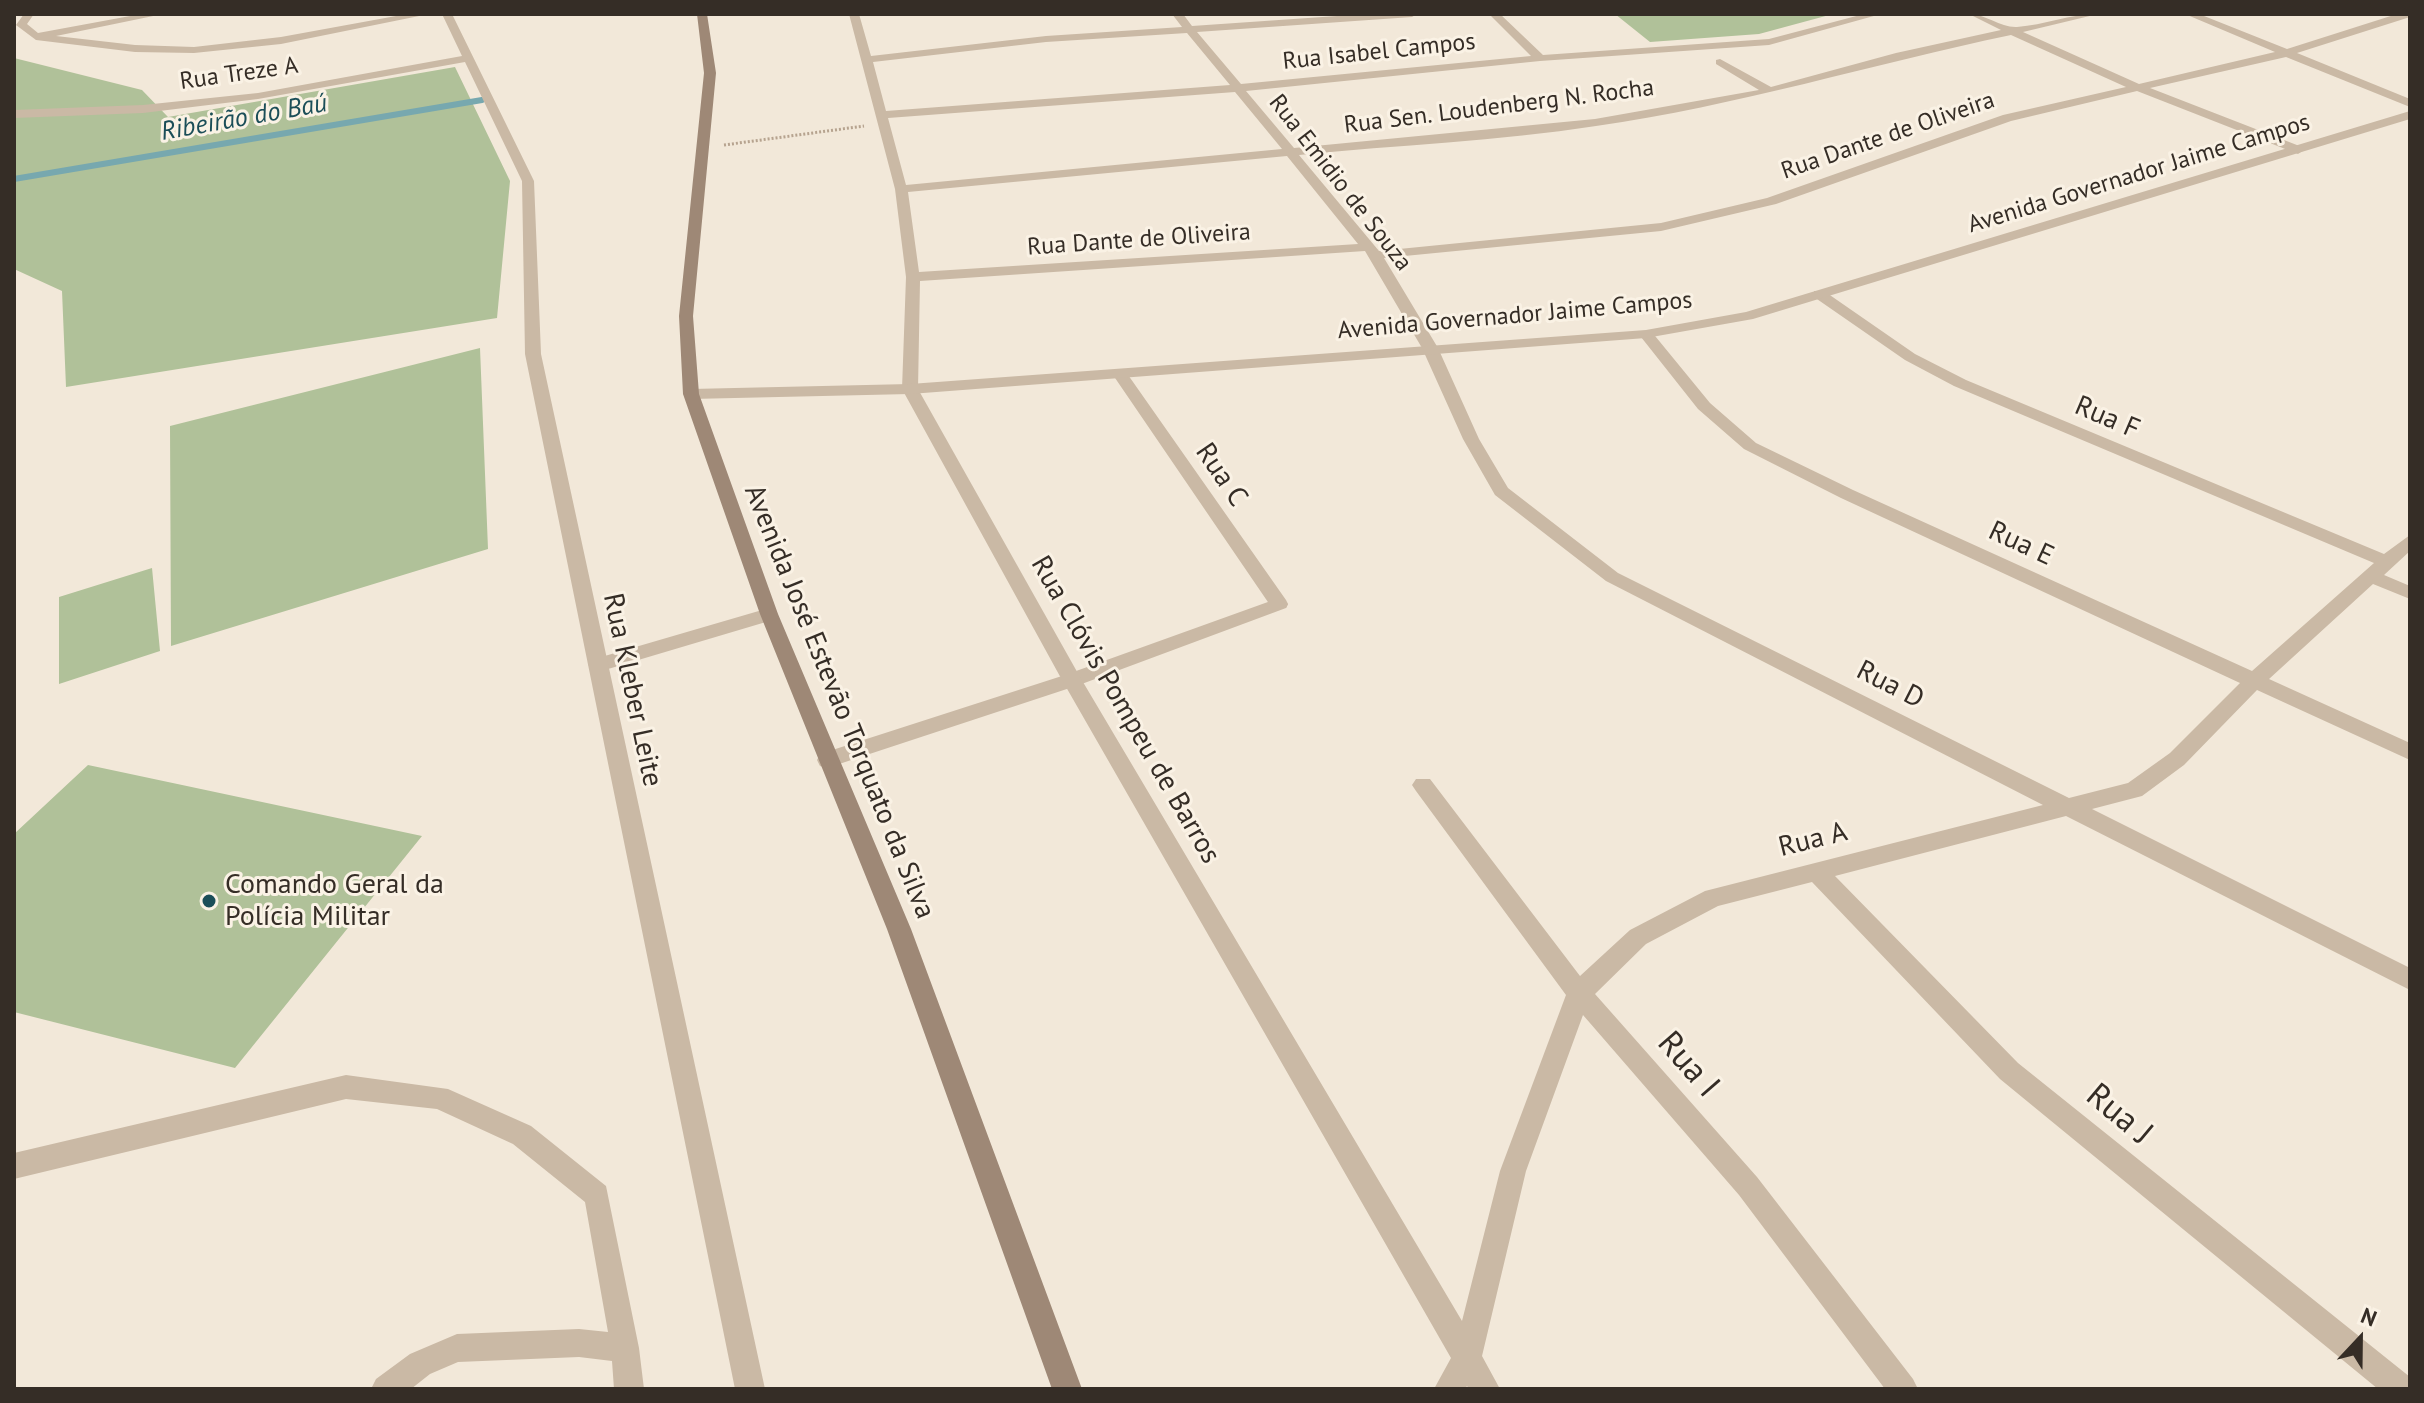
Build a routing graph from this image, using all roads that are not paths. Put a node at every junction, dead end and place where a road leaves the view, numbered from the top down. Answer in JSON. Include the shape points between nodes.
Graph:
{"nodes":[{"id":1,"x":29,"y":14,"type":"edge"},
{"id":2,"x":158,"y":14,"type":"edge"},
{"id":3,"x":424,"y":14,"type":"edge"},
{"id":4,"x":447,"y":14,"type":"edge"},
{"id":5,"x":702,"y":14,"type":"edge"},
{"id":6,"x":854,"y":14,"type":"edge"},
{"id":7,"x":1177,"y":14,"type":"edge"},
{"id":8,"x":1412,"y":14,"type":"edge"},
{"id":9,"x":1494,"y":14,"type":"edge"},
{"id":10,"x":1876,"y":14,"type":"edge"},
{"id":11,"x":1974,"y":14,"type":"edge"},
{"id":12,"x":2093,"y":14,"type":"edge"},
{"id":13,"x":2190,"y":14,"type":"edge"},
{"id":14,"x":2408,"y":14,"type":"edge"},
{"id":15,"x":1189,"y":29,"type":"junction"},
{"id":16,"x":2019,"y":32,"type":"junction"},
{"id":17,"x":36,"y":37,"type":"junction"},
{"id":18,"x":2287,"y":53,"type":"junction"},
{"id":19,"x":469,"y":58,"type":"junction"},
{"id":20,"x":1540,"y":58,"type":"junction"},
{"id":21,"x":865,"y":60,"type":"junction"},
{"id":22,"x":1720,"y":62,"type":"dead end"},
{"id":23,"x":2134,"y":86,"type":"junction"},
{"id":24,"x":1239,"y":88,"type":"junction"},
{"id":25,"x":1770,"y":91,"type":"junction"},
{"id":26,"x":2410,"y":103,"type":"edge"},
{"id":27,"x":14,"y":114,"type":"edge"},
{"id":28,"x":2410,"y":115,"type":"edge"},
{"id":29,"x":884,"y":119,"type":"junction"},
{"id":30,"x":2298,"y":150,"type":"junction"},
{"id":31,"x":1291,"y":152,"type":"junction"},
{"id":32,"x":901,"y":189,"type":"junction"},
{"id":33,"x":1371,"y":251,"type":"junction"},
{"id":34,"x":913,"y":277,"type":"junction"},
{"id":35,"x":1819,"y":294,"type":"junction"},
{"id":36,"x":1646,"y":334,"type":"junction"},
{"id":37,"x":1430,"y":348,"type":"junction"},
{"id":38,"x":1121,"y":375,"type":"junction"},
{"id":39,"x":910,"y":389,"type":"junction"},
{"id":40,"x":691,"y":394,"type":"junction"},
{"id":41,"x":2410,"y":541,"type":"edge"},
{"id":42,"x":2381,"y":570,"type":"junction"},
{"id":43,"x":2410,"y":593,"type":"edge"},
{"id":44,"x":769,"y":614,"type":"junction"},
{"id":45,"x":598,"y":665,"type":"junction"},
{"id":46,"x":1072,"y":680,"type":"junction"},
{"id":47,"x":2253,"y":682,"type":"junction"},
{"id":48,"x":2410,"y":752,"type":"edge"},
{"id":49,"x":827,"y":760,"type":"junction"},
{"id":50,"x":1423,"y":785,"type":"dead end"},
{"id":51,"x":2071,"y":807,"type":"junction"},
{"id":52,"x":1815,"y":870,"type":"junction"},
{"id":53,"x":2410,"y":980,"type":"edge"},
{"id":54,"x":1579,"y":993,"type":"junction"},
{"id":55,"x":14,"y":1166,"type":"edge"},
{"id":56,"x":625,"y":1348,"type":"junction"},
{"id":57,"x":1467,"y":1357,"type":"junction"},
{"id":58,"x":386,"y":1389,"type":"edge"},
{"id":59,"x":629,"y":1389,"type":"edge"},
{"id":60,"x":750,"y":1389,"type":"edge"},
{"id":61,"x":1067,"y":1389,"type":"edge"},
{"id":62,"x":1449,"y":1389,"type":"edge"},
{"id":63,"x":1485,"y":1389,"type":"edge"},
{"id":64,"x":1903,"y":1389,"type":"edge"},
{"id":65,"x":2401,"y":1389,"type":"edge"}],
"edges":[{"from":1,"to":17,"type":"street","via":[[21,25]]},
{"from":2,"to":17,"type":"street"},
{"from":3,"to":17,"type":"street","via":[[194,50]]},
{"from":4,"to":19,"type":"street","name":"Rua Kleber Leite"},
{"from":5,"to":40,"type":"main road","name":"Avenida José Estevão Torquato da Silva","via":[[710,73],[686,316]]},
{"from":6,"to":21,"type":"street"},
{"from":7,"to":15,"type":"street","name":"Rua Emidio de Souza"},
{"from":8,"to":15,"type":"street"},
{"from":9,"to":20,"type":"street"},
{"from":10,"to":20,"type":"street","name":"Rua Isabel Campos","via":[[1769,42]]},
{"from":11,"to":16,"type":"street"},
{"from":12,"to":16,"type":"street","name":"Rua Sen. Loudenberg N. Rocha"},
{"from":13,"to":18,"type":"street"},
{"from":14,"to":18,"type":"street","name":"Rua Dante de Oliveira"},
{"from":15,"to":21,"type":"street"},
{"from":15,"to":24,"type":"street","name":"Rua Emidio de Souza"},
{"from":16,"to":23,"type":"street"},
{"from":16,"to":25,"type":"street","name":"Rua Sen. Loudenberg N. Rocha","via":[[1896,56]]},
{"from":18,"to":23,"type":"street","name":"Rua Dante de Oliveira"},
{"from":18,"to":26,"type":"street"},
{"from":19,"to":27,"type":"street","name":"Rua Treze A","via":[[258,96],[143,109]]},
{"from":19,"to":45,"type":"street","name":"Rua Kleber Leite","via":[[528,181],[533,354]]},
{"from":20,"to":24,"type":"street","name":"Rua Isabel Campos"},
{"from":21,"to":29,"type":"street"},
{"from":22,"to":25,"type":"street"},
{"from":23,"to":30,"type":"street"},
{"from":23,"to":33,"type":"street","name":"Rua Dante de Oliveira","via":[[2007,118],[1771,201],[1661,227]]},
{"from":24,"to":29,"type":"street","name":"Rua Isabel Campos"},
{"from":24,"to":31,"type":"street","name":"Rua Emidio de Souza"},
{"from":25,"to":31,"type":"street","name":"Rua Sen. Loudenberg N. Rocha","via":[[1595,123]]},
{"from":28,"to":30,"type":"street","name":"Avenida Governador Jaime Campos"},
{"from":29,"to":32,"type":"street"},
{"from":30,"to":35,"type":"street","name":"Avenida Governador Jaime Campos"},
{"from":31,"to":32,"type":"street","name":"Rua Sen. Loudenberg N. Rocha"},
{"from":31,"to":33,"type":"street","name":"Rua Emidio de Souza"},
{"from":32,"to":34,"type":"street"},
{"from":33,"to":34,"type":"street","name":"Rua Dante de Oliveira"},
{"from":33,"to":37,"type":"street","name":"Rua Emidio de Souza"},
{"from":34,"to":39,"type":"street"},
{"from":35,"to":36,"type":"street","name":"Avenida Governador Jaime Campos","via":[[1748,316]]},
{"from":35,"to":42,"type":"street","name":"Rua F","via":[[1910,357],[1960,383]]},
{"from":36,"to":37,"type":"street","name":"Avenida Governador Jaime Campos"},
{"from":36,"to":47,"type":"street","name":"Rua E","via":[[1704,406],[1750,446]]},
{"from":37,"to":38,"type":"street","name":"Avenida Governador Jaime Campos"},
{"from":37,"to":51,"type":"street","name":"Rua D","via":[[1501,491],[1612,577]]},
{"from":38,"to":39,"type":"street","name":"Avenida Governador Jaime Campos"},
{"from":38,"to":46,"type":"street","name":"Rua C","via":[[1279,604]]},
{"from":39,"to":40,"type":"street","name":"Avenida Governador Jaime Campos"},
{"from":39,"to":46,"type":"street","name":"Rua Clóvis Pompeu de Barros"},
{"from":40,"to":44,"type":"main road","name":"Avenida José Estevão Torquato da Silva"},
{"from":41,"to":42,"type":"street","name":"Rua A"},
{"from":42,"to":43,"type":"street"},
{"from":42,"to":47,"type":"street","name":"Rua A"},
{"from":44,"to":45,"type":"street"},
{"from":44,"to":49,"type":"main road","name":"Avenida José Estevão Torquato da Silva"},
{"from":45,"to":60,"type":"street","name":"Rua Kleber Leite"},
{"from":46,"to":49,"type":"street"},
{"from":46,"to":57,"type":"street","name":"Rua Clóvis Pompeu de Barros"},
{"from":47,"to":48,"type":"street","name":"Rua E"},
{"from":47,"to":51,"type":"street","name":"Rua A","via":[[2177,759],[2134,790]]},
{"from":49,"to":61,"type":"main road","name":"Avenida José Estevão Torquato da Silva","via":[[899,929]]},
{"from":50,"to":54,"type":"street","name":"Rua I"},
{"from":51,"to":52,"type":"street","name":"Rua A"},
{"from":51,"to":53,"type":"street","name":"Rua D"},
{"from":52,"to":54,"type":"street","name":"Rua A","via":[[1713,898],[1638,937]]},
{"from":52,"to":65,"type":"street","name":"Rua J","via":[[2009,1071]]},
{"from":54,"to":57,"type":"street","name":"Rua A","via":[[1513,1171]]},
{"from":54,"to":64,"type":"street","name":"Rua I","via":[[1748,1186]]},
{"from":55,"to":56,"type":"street","via":[[346,1087],[439,1097],[522,1135],[597,1195]]},
{"from":56,"to":58,"type":"street","via":[[579,1343],[457,1348],[420,1364]]},
{"from":56,"to":59,"type":"street"},
{"from":57,"to":62,"type":"street","name":"Rua A"},
{"from":57,"to":63,"type":"street","name":"Rua Clóvis Pompeu de Barros"}]}
